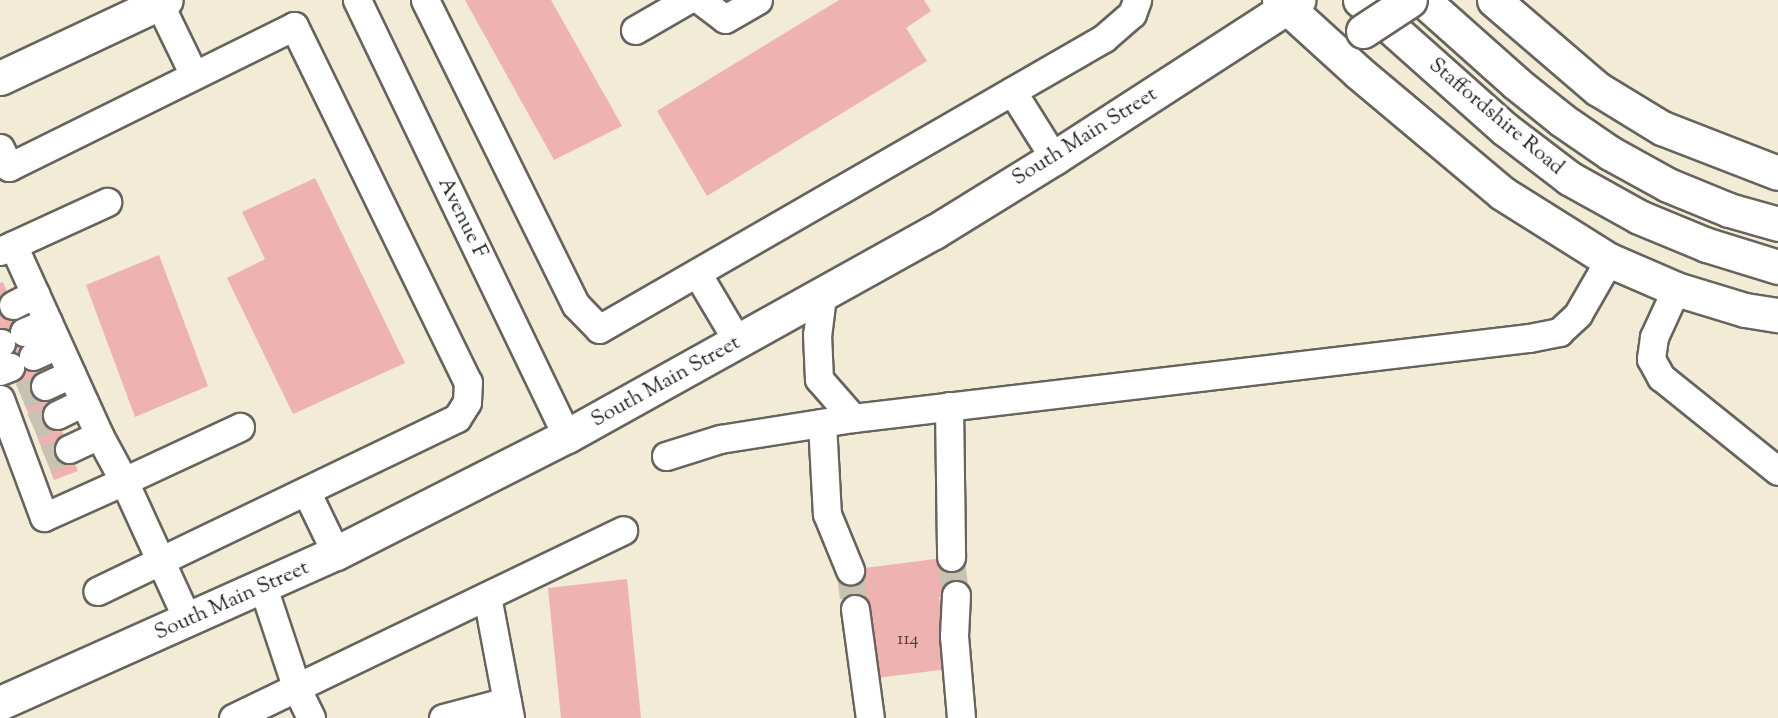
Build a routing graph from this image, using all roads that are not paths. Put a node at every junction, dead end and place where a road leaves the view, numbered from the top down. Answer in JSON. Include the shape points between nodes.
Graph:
{"nodes":[{"id":1,"x":357,"y":0,"type":"edge"},
{"id":2,"x":425,"y":0,"type":"edge"},
{"id":3,"x":700,"y":0,"type":"edge"},
{"id":4,"x":758,"y":0,"type":"edge"},
{"id":5,"x":1137,"y":0,"type":"edge"},
{"id":6,"x":1410,"y":0,"type":"edge"},
{"id":7,"x":1423,"y":0,"type":"edge"},
{"id":8,"x":1494,"y":0,"type":"edge"},
{"id":9,"x":163,"y":2,"type":"edge"},
{"id":10,"x":1288,"y":2,"type":"edge"},
{"id":11,"x":669,"y":4,"type":"edge"},
{"id":12,"x":1362,"y":16,"type":"edge"},
{"id":13,"x":635,"y":30,"type":"dead end"},
{"id":14,"x":1358,"y":72,"type":"junction"},
{"id":15,"x":194,"y":75,"type":"junction"},
{"id":16,"x":0,"y":78,"type":"edge"},
{"id":17,"x":1012,"y":91,"type":"junction"},
{"id":18,"x":0,"y":148,"type":"edge"},
{"id":19,"x":1054,"y":158,"type":"junction"},
{"id":20,"x":1778,"y":173,"type":"edge"},
{"id":21,"x":107,"y":202,"type":"dead end"},
{"id":22,"x":1778,"y":225,"type":"edge"},
{"id":23,"x":7,"y":248,"type":"edge"},
{"id":24,"x":1609,"y":260,"type":"junction"},
{"id":25,"x":1778,"y":267,"type":"edge"},
{"id":26,"x":697,"y":273,"type":"junction"},
{"id":27,"x":1676,"y":289,"type":"junction"},
{"id":28,"x":822,"y":296,"type":"junction"},
{"id":29,"x":1778,"y":315,"type":"edge"},
{"id":30,"x":738,"y":342,"type":"junction"},
{"id":31,"x":22,"y":347,"type":"edge"},
{"id":32,"x":71,"y":374,"type":"junction"},
{"id":33,"x":17,"y":396,"type":"edge"},
{"id":34,"x":84,"y":402,"type":"junction"},
{"id":35,"x":949,"y":406,"type":"junction"},
{"id":36,"x":853,"y":418,"type":"junction"},
{"id":37,"x":822,"y":423,"type":"junction"},
{"id":38,"x":35,"y":425,"type":"junction"},
{"id":39,"x":240,"y":427,"type":"dead end"},
{"id":40,"x":99,"y":435,"type":"junction"},
{"id":41,"x":567,"y":436,"type":"junction"},
{"id":42,"x":666,"y":456,"type":"dead end"},
{"id":43,"x":47,"y":458,"type":"junction"},
{"id":44,"x":1778,"y":471,"type":"edge"},
{"id":45,"x":124,"y":481,"type":"junction"},
{"id":46,"x":306,"y":491,"type":"junction"},
{"id":47,"x":623,"y":530,"type":"dead end"},
{"id":48,"x":336,"y":554,"type":"junction"},
{"id":49,"x":951,"y":557,"type":"tunnel mouth"},
{"id":50,"x":160,"y":562,"type":"junction"},
{"id":51,"x":850,"y":570,"type":"tunnel mouth"},
{"id":52,"x":263,"y":587,"type":"junction"},
{"id":53,"x":98,"y":591,"type":"dead end"},
{"id":54,"x":956,"y":595,"type":"tunnel mouth"},
{"id":55,"x":487,"y":596,"type":"junction"},
{"id":56,"x":855,"y":609,"type":"tunnel mouth"},
{"id":57,"x":188,"y":621,"type":"junction"},
{"id":58,"x":297,"y":689,"type":"junction"},
{"id":59,"x":0,"y":703,"type":"edge"},
{"id":60,"x":508,"y":710,"type":"edge"},
{"id":61,"x":233,"y":718,"type":"edge"},
{"id":62,"x":311,"y":718,"type":"edge"},
{"id":63,"x":443,"y":718,"type":"edge"},
{"id":64,"x":870,"y":718,"type":"edge"},
{"id":65,"x":961,"y":718,"type":"edge"}],
"edges":[{"from":1,"to":41,"type":"street","name":"Avenue F"},
{"from":2,"to":26,"type":"street","via":[[576,305],[599,329]]},
{"from":3,"to":4,"type":"street","via":[[725,19]]},
{"from":5,"to":17,"type":"street","via":[[1132,14],[1104,38]]},
{"from":6,"to":12,"type":"main road","bridge":true},
{"from":7,"to":22,"type":"main road","name":"Staffordshire Road","via":[[1534,98],[1610,153],[1668,184],[1729,210]]},
{"from":8,"to":20,"type":"main road","via":[[1598,89],[1662,128]]},
{"from":9,"to":15,"type":"street"},
{"from":9,"to":16,"type":"main road"},
{"from":10,"to":14,"type":"main road"},
{"from":10,"to":19,"type":"main road","name":"South Main Street"},
{"from":11,"to":13,"type":"street"},
{"from":12,"to":14,"type":"main road"},
{"from":12,"to":25,"type":"main road","name":"Staffordshire Road","via":[[1569,178],[1639,217],[1707,245]]},
{"from":14,"to":24,"type":"main road","via":[[1502,193]]},
{"from":15,"to":18,"type":"street","via":[[9,167]]},
{"from":15,"to":46,"type":"street","via":[[294,26],[468,382],[467,402],[457,418]]},
{"from":17,"to":19,"type":"street"},
{"from":17,"to":26,"type":"street"},
{"from":19,"to":28,"type":"main road","name":"South Main Street"},
{"from":21,"to":23,"type":"street"},
{"from":23,"to":31,"type":"street","via":[[24,299]]},
{"from":24,"to":27,"type":"main road"},
{"from":24,"to":35,"type":"street","via":[[1578,314],[1559,332]]},
{"from":26,"to":30,"type":"street"},
{"from":27,"to":29,"type":"main road","via":[[1745,310]]},
{"from":27,"to":44,"type":"street","via":[[1654,337],[1652,359],[1661,377]]},
{"from":28,"to":30,"type":"main road","name":"South Main Street"},
{"from":28,"to":36,"type":"street","via":[[817,334],[819,379]]},
{"from":30,"to":41,"type":"main road","name":"South Main Street"},
{"from":31,"to":32,"type":"street"},
{"from":32,"to":33,"type":"street"},
{"from":32,"to":34,"type":"street"},
{"from":33,"to":38,"type":"street"},
{"from":34,"to":38,"type":"street"},
{"from":34,"to":40,"type":"street"},
{"from":35,"to":36,"type":"street"},
{"from":35,"to":49,"type":"street"},
{"from":36,"to":37,"type":"street"},
{"from":37,"to":42,"type":"street","via":[[720,439]]},
{"from":37,"to":51,"type":"street","via":[[827,513]]},
{"from":38,"to":43,"type":"street"},
{"from":39,"to":45,"type":"street"},
{"from":40,"to":43,"type":"street"},
{"from":40,"to":45,"type":"street"},
{"from":41,"to":48,"type":"main road","name":"South Main Street"},
{"from":43,"to":45,"type":"street","via":[[44,517]]},
{"from":45,"to":50,"type":"street"},
{"from":46,"to":48,"type":"street"},
{"from":46,"to":50,"type":"street"},
{"from":47,"to":55,"type":"street"},
{"from":48,"to":52,"type":"main road","name":"South Main Street"},
{"from":50,"to":53,"type":"street"},
{"from":50,"to":57,"type":"street"},
{"from":52,"to":57,"type":"main road","name":"South Main Street"},
{"from":52,"to":58,"type":"street"},
{"from":54,"to":65,"type":"street","via":[[954,636]]},
{"from":55,"to":58,"type":"street"},
{"from":55,"to":60,"type":"street"},
{"from":56,"to":64,"type":"street"},
{"from":57,"to":59,"type":"main road","name":"South Main Street"},
{"from":58,"to":61,"type":"street"},
{"from":58,"to":62,"type":"street"},
{"from":60,"to":63,"type":"street"}]}
